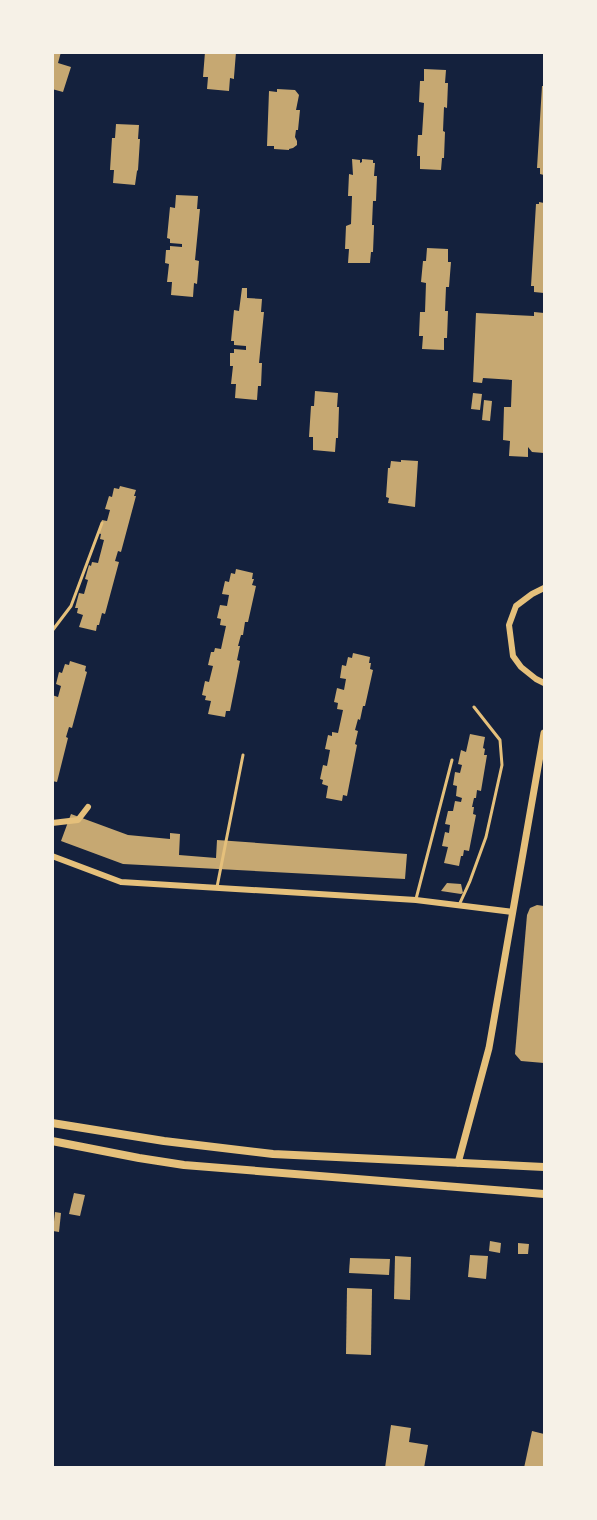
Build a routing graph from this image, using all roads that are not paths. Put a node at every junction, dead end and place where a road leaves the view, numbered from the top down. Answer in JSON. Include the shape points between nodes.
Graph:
{"nodes":[{"id":1,"x":102,"y":523,"type":"dead end"},
{"id":2,"x":544,"y":588,"type":"edge"},
{"id":3,"x":52,"y":631,"type":"edge"},
{"id":4,"x":544,"y":683,"type":"edge"},
{"id":5,"x":474,"y":707,"type":"dead end"},
{"id":6,"x":544,"y":733,"type":"edge"},
{"id":7,"x":243,"y":755,"type":"dead end"},
{"id":8,"x":453,"y":760,"type":"dead end"},
{"id":9,"x":88,"y":807,"type":"dead end"},
{"id":10,"x":52,"y":823,"type":"edge"},
{"id":11,"x":52,"y":856,"type":"edge"},
{"id":12,"x":217,"y":887,"type":"junction"},
{"id":13,"x":416,"y":900,"type":"junction"},
{"id":14,"x":459,"y":905,"type":"junction"},
{"id":15,"x":513,"y":912,"type":"junction"},
{"id":16,"x":52,"y":1123,"type":"edge"},
{"id":17,"x":52,"y":1141,"type":"edge"},
{"id":18,"x":458,"y":1163,"type":"junction"},
{"id":19,"x":544,"y":1167,"type":"edge"},
{"id":20,"x":544,"y":1194,"type":"edge"}],
"edges":[{"from":1,"to":3,"type":"lane","via":[[70,606]]},
{"from":2,"to":4,"type":"street","via":[[516,606],[509,625],[513,656],[520,667]]},
{"from":5,"to":14,"type":"lane","via":[[500,740],[502,765],[486,837]]},
{"from":6,"to":15,"type":"street"},
{"from":7,"to":12,"type":"lane"},
{"from":8,"to":13,"type":"lane"},
{"from":9,"to":10,"type":"street","via":[[78,820]]},
{"from":11,"to":12,"type":"street","via":[[121,882]]},
{"from":12,"to":13,"type":"street"},
{"from":13,"to":14,"type":"street"},
{"from":14,"to":15,"type":"street"},
{"from":15,"to":18,"type":"street","via":[[489,1048]]},
{"from":16,"to":18,"type":"main road","via":[[164,1142],[273,1154]]},
{"from":17,"to":20,"type":"main road","via":[[184,1165]]},
{"from":18,"to":19,"type":"main road"}]}
